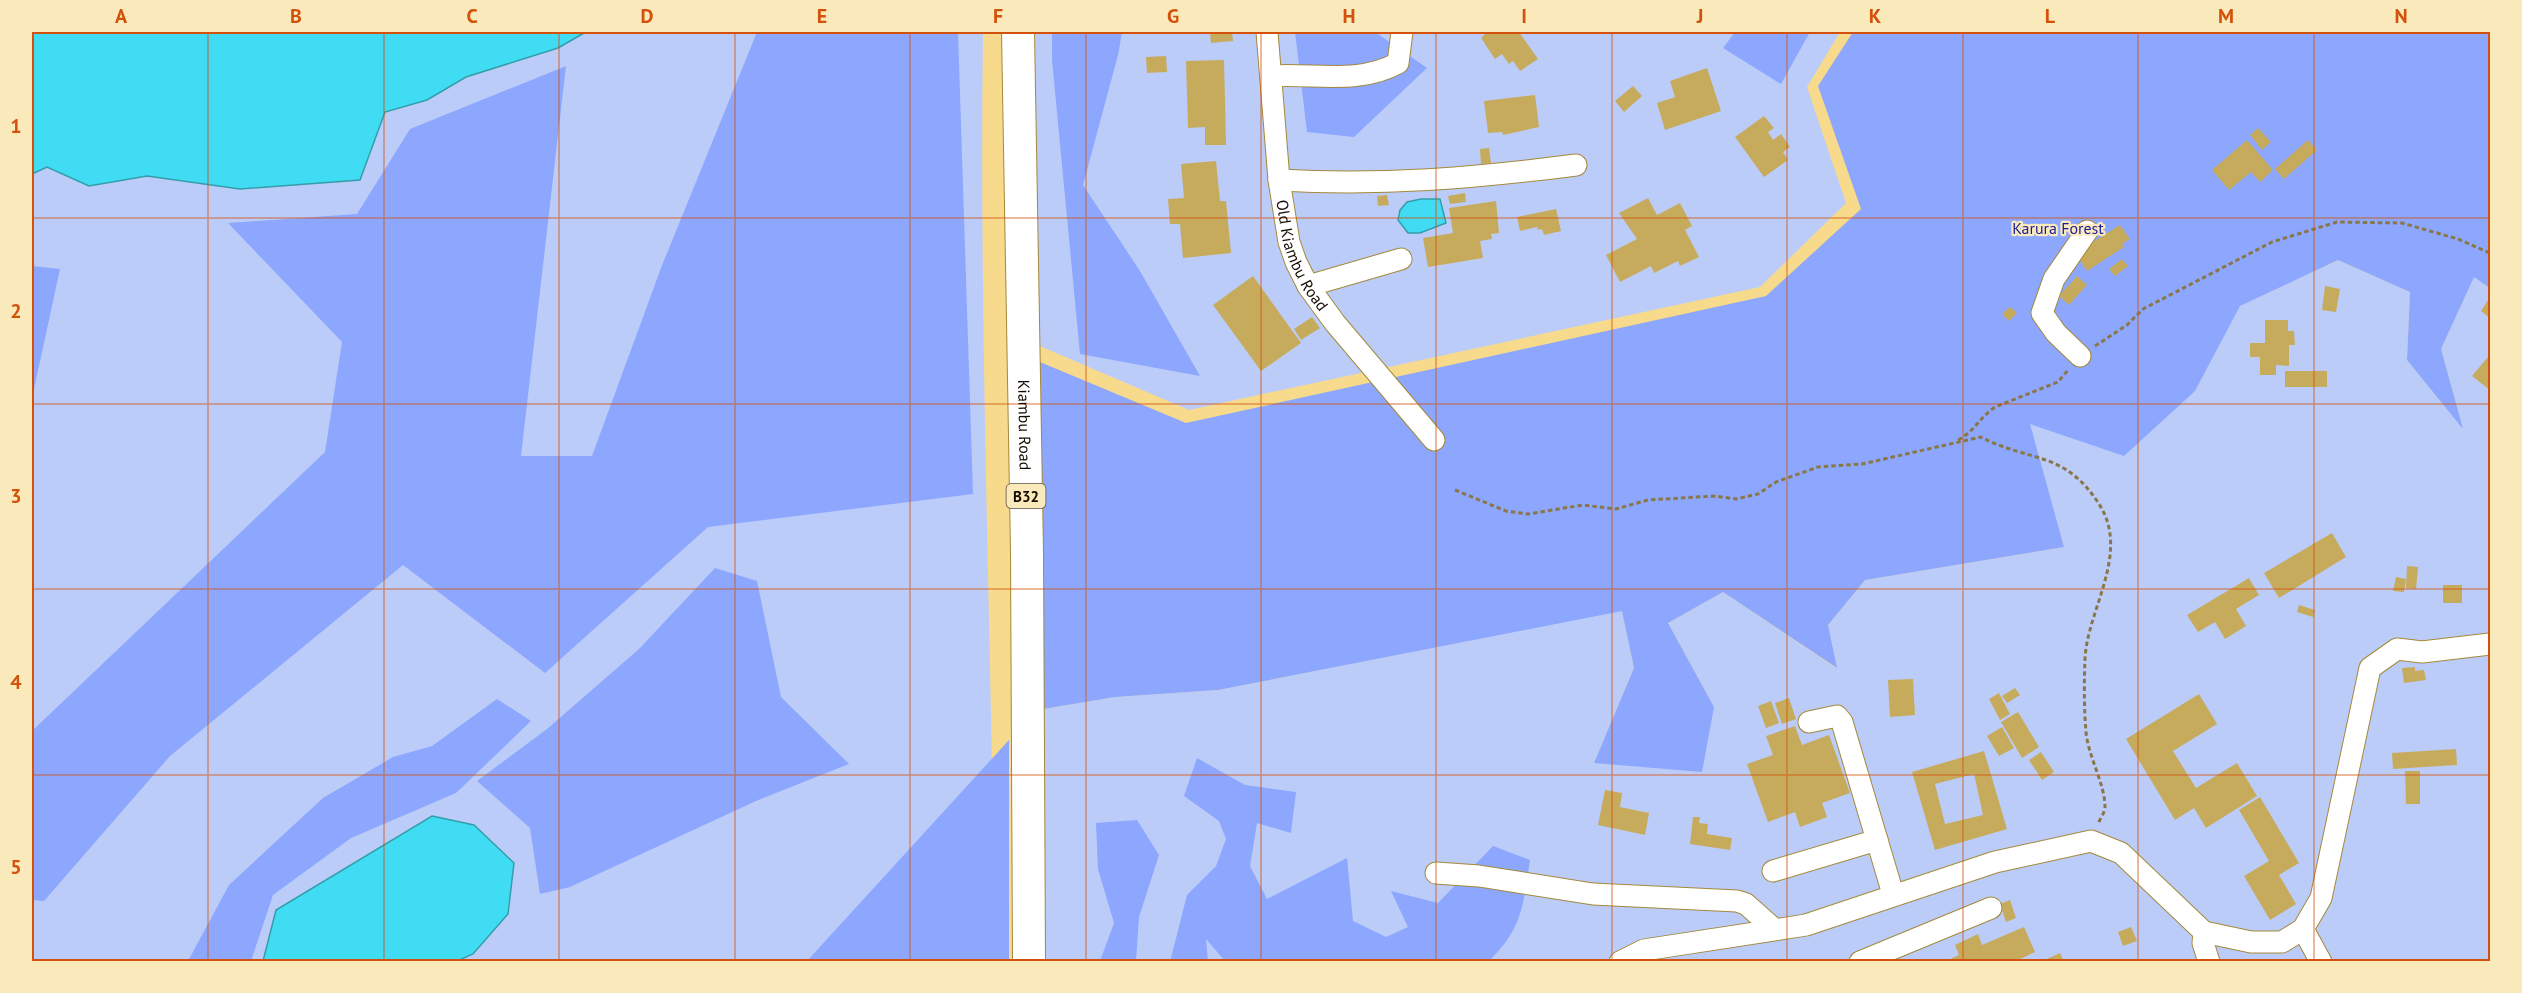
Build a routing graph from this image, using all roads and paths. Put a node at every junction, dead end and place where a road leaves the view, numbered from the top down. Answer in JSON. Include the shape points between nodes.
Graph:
{"nodes":[{"id":1,"x":1017,"y":32,"type":"edge"},
{"id":2,"x":1267,"y":32,"type":"edge"},
{"id":3,"x":1402,"y":32,"type":"edge"},
{"id":4,"x":1271,"y":76,"type":"junction"},
{"id":5,"x":1576,"y":165,"type":"dead end"},
{"id":6,"x":1279,"y":180,"type":"junction"},
{"id":7,"x":2087,"y":231,"type":"dead end"},
{"id":8,"x":2490,"y":253,"type":"edge"},
{"id":9,"x":1401,"y":259,"type":"dead end"},
{"id":10,"x":1308,"y":286,"type":"junction"},
{"id":11,"x":2080,"y":356,"type":"junction"},
{"id":12,"x":1434,"y":440,"type":"dead end"},
{"id":13,"x":1954,"y":443,"type":"junction"},
{"id":14,"x":1455,"y":490,"type":"dead end"},
{"id":15,"x":2490,"y":644,"type":"edge"},
{"id":16,"x":1809,"y":722,"type":"dead end"},
{"id":17,"x":1877,"y":840,"type":"junction"},
{"id":18,"x":2091,"y":842,"type":"junction"},
{"id":19,"x":1773,"y":871,"type":"dead end"},
{"id":20,"x":1436,"y":873,"type":"dead end"},
{"id":21,"x":1893,"y":894,"type":"junction"},
{"id":22,"x":1991,"y":908,"type":"dead end"},
{"id":23,"x":1774,"y":929,"type":"junction"},
{"id":24,"x":2303,"y":929,"type":"junction"},
{"id":25,"x":2204,"y":932,"type":"junction"},
{"id":26,"x":1029,"y":962,"type":"edge"},
{"id":27,"x":1620,"y":962,"type":"edge"},
{"id":28,"x":1860,"y":962,"type":"edge"},
{"id":29,"x":2210,"y":962,"type":"edge"},
{"id":30,"x":2321,"y":962,"type":"edge"}],
"edges":[{"from":1,"to":26,"type":"highway","name":"Kiambu Road","number":"B32","via":[[1027,564]]},
{"from":2,"to":4,"type":"street","name":"Old Kiambu Road"},
{"from":3,"to":4,"type":"street","via":[[1398,63],[1381,72],[1343,78]]},
{"from":4,"to":6,"type":"street","name":"Old Kiambu Road"},
{"from":5,"to":6,"type":"street","via":[[1424,182],[1344,184]]},
{"from":6,"to":10,"type":"street","name":"Old Kiambu Road","via":[[1289,242]]},
{"from":7,"to":11,"type":"street","via":[[2054,279],[2042,313]]},
{"from":8,"to":11,"type":"path","via":[[2402,223],[2337,222],[2272,242],[2143,309],[2127,325]]},
{"from":9,"to":10,"type":"street"},
{"from":10,"to":12,"type":"street","name":"Old Kiambu Road"},
{"from":11,"to":13,"type":"path","via":[[2058,382],[1995,407],[1986,413],[1974,432]]},
{"from":13,"to":14,"type":"path","via":[[1862,464],[1818,467],[1776,482],[1758,494],[1736,499],[1714,496],[1648,500],[1616,509],[1583,505],[1528,514],[1506,511]]},
{"from":13,"to":18,"type":"path","via":[[1981,437],[2000,447],[2053,461],[2073,472],[2101,506],[2110,537],[2109,559],[2085,656],[2086,734],[2105,808]]},
{"from":15,"to":24,"type":"street","via":[[2422,652],[2397,650],[2370,668],[2321,898]]},
{"from":16,"to":17,"type":"street","via":[[1837,716],[1842,722]]},
{"from":17,"to":19,"type":"street"},
{"from":17,"to":21,"type":"street"},
{"from":18,"to":21,"type":"street","via":[[1995,862]]},
{"from":18,"to":25,"type":"street","via":[[2121,853]]},
{"from":20,"to":23,"type":"street","via":[[1593,894],[1737,901]]},
{"from":21,"to":23,"type":"street","via":[[1806,925]]},
{"from":22,"to":28,"type":"street"},
{"from":23,"to":27,"type":"street","via":[[1644,950]]},
{"from":24,"to":25,"type":"street","via":[[2282,942],[2251,942]]},
{"from":24,"to":30,"type":"street"},
{"from":25,"to":29,"type":"street","via":[[2203,944]]}]}
